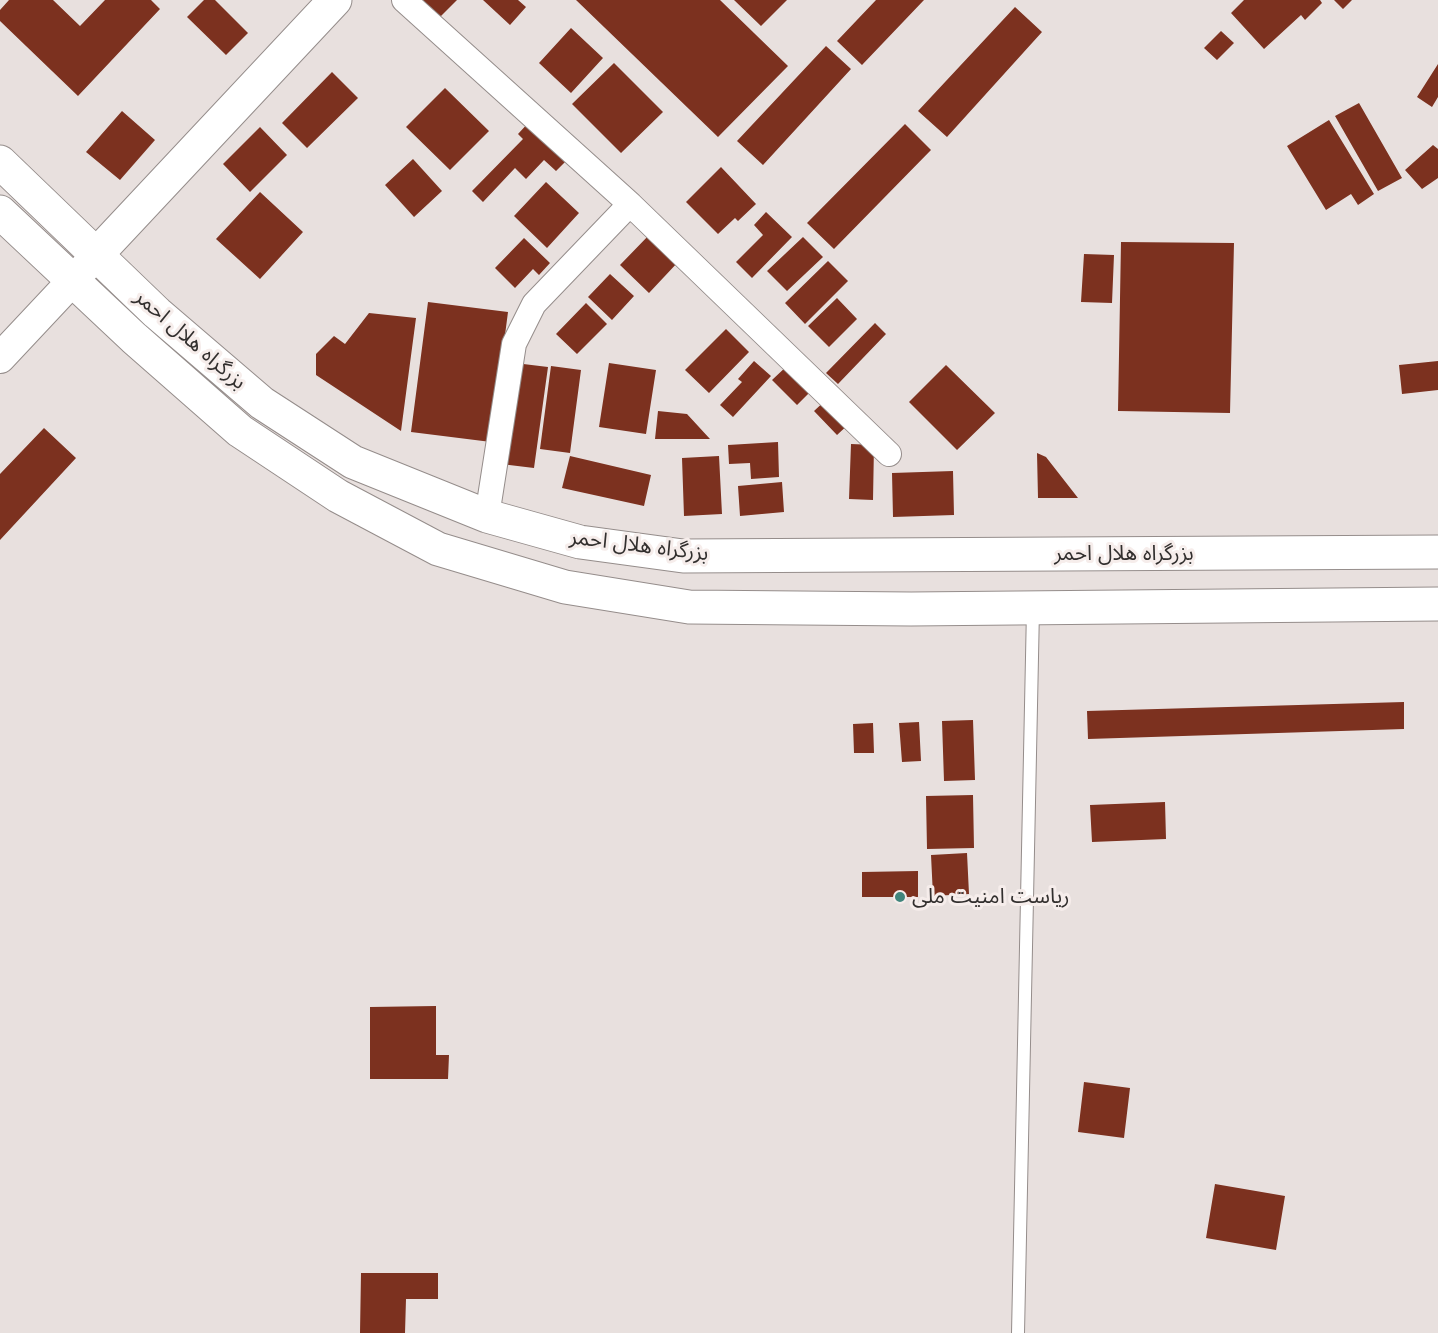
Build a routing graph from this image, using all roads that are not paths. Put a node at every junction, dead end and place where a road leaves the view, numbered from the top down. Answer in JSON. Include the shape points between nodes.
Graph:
{"nodes":[{"id":1,"x":335,"y":0,"type":"edge"},
{"id":2,"x":404,"y":0,"type":"edge"},
{"id":3,"x":0,"y":162,"type":"edge"},
{"id":4,"x":630,"y":204,"type":"junction"},
{"id":5,"x":0,"y":212,"type":"edge"},
{"id":6,"x":97,"y":254,"type":"junction"},
{"id":7,"x":73,"y":279,"type":"junction"},
{"id":8,"x":0,"y":358,"type":"edge"},
{"id":9,"x":889,"y":454,"type":"dead end"},
{"id":10,"x":488,"y":516,"type":"junction"},
{"id":11,"x":1438,"y":552,"type":"edge"},
{"id":12,"x":1438,"y":604,"type":"edge"},
{"id":13,"x":1033,"y":608,"type":"junction"},
{"id":14,"x":1018,"y":1333,"type":"edge"}],
"edges":[{"from":1,"to":6,"type":"main road"},
{"from":2,"to":4,"type":"street"},
{"from":3,"to":6,"type":"main road","name":"بزرگراه هلال احمر"},
{"from":4,"to":9,"type":"street"},
{"from":4,"to":10,"type":"street","via":[[534,304],[513,344]]},
{"from":5,"to":7,"type":"main road","name":"بزرگراه هلال احمر"},
{"from":6,"to":7,"type":"street"},
{"from":6,"to":10,"type":"main road","name":"بزرگراه هلال احمر","via":[[157,313],[262,403],[352,462]]},
{"from":7,"to":8,"type":"street"},
{"from":7,"to":13,"type":"main road","name":"بزرگراه هلال احمر","via":[[240,431],[338,496],[438,549],[564,587],[689,607]]},
{"from":10,"to":11,"type":"main road","name":"بزرگراه هلال احمر","via":[[580,542],[684,556]]},
{"from":12,"to":13,"type":"main road","name":"بزرگراه هلال احمر"},
{"from":13,"to":14,"type":"lane"}]}
